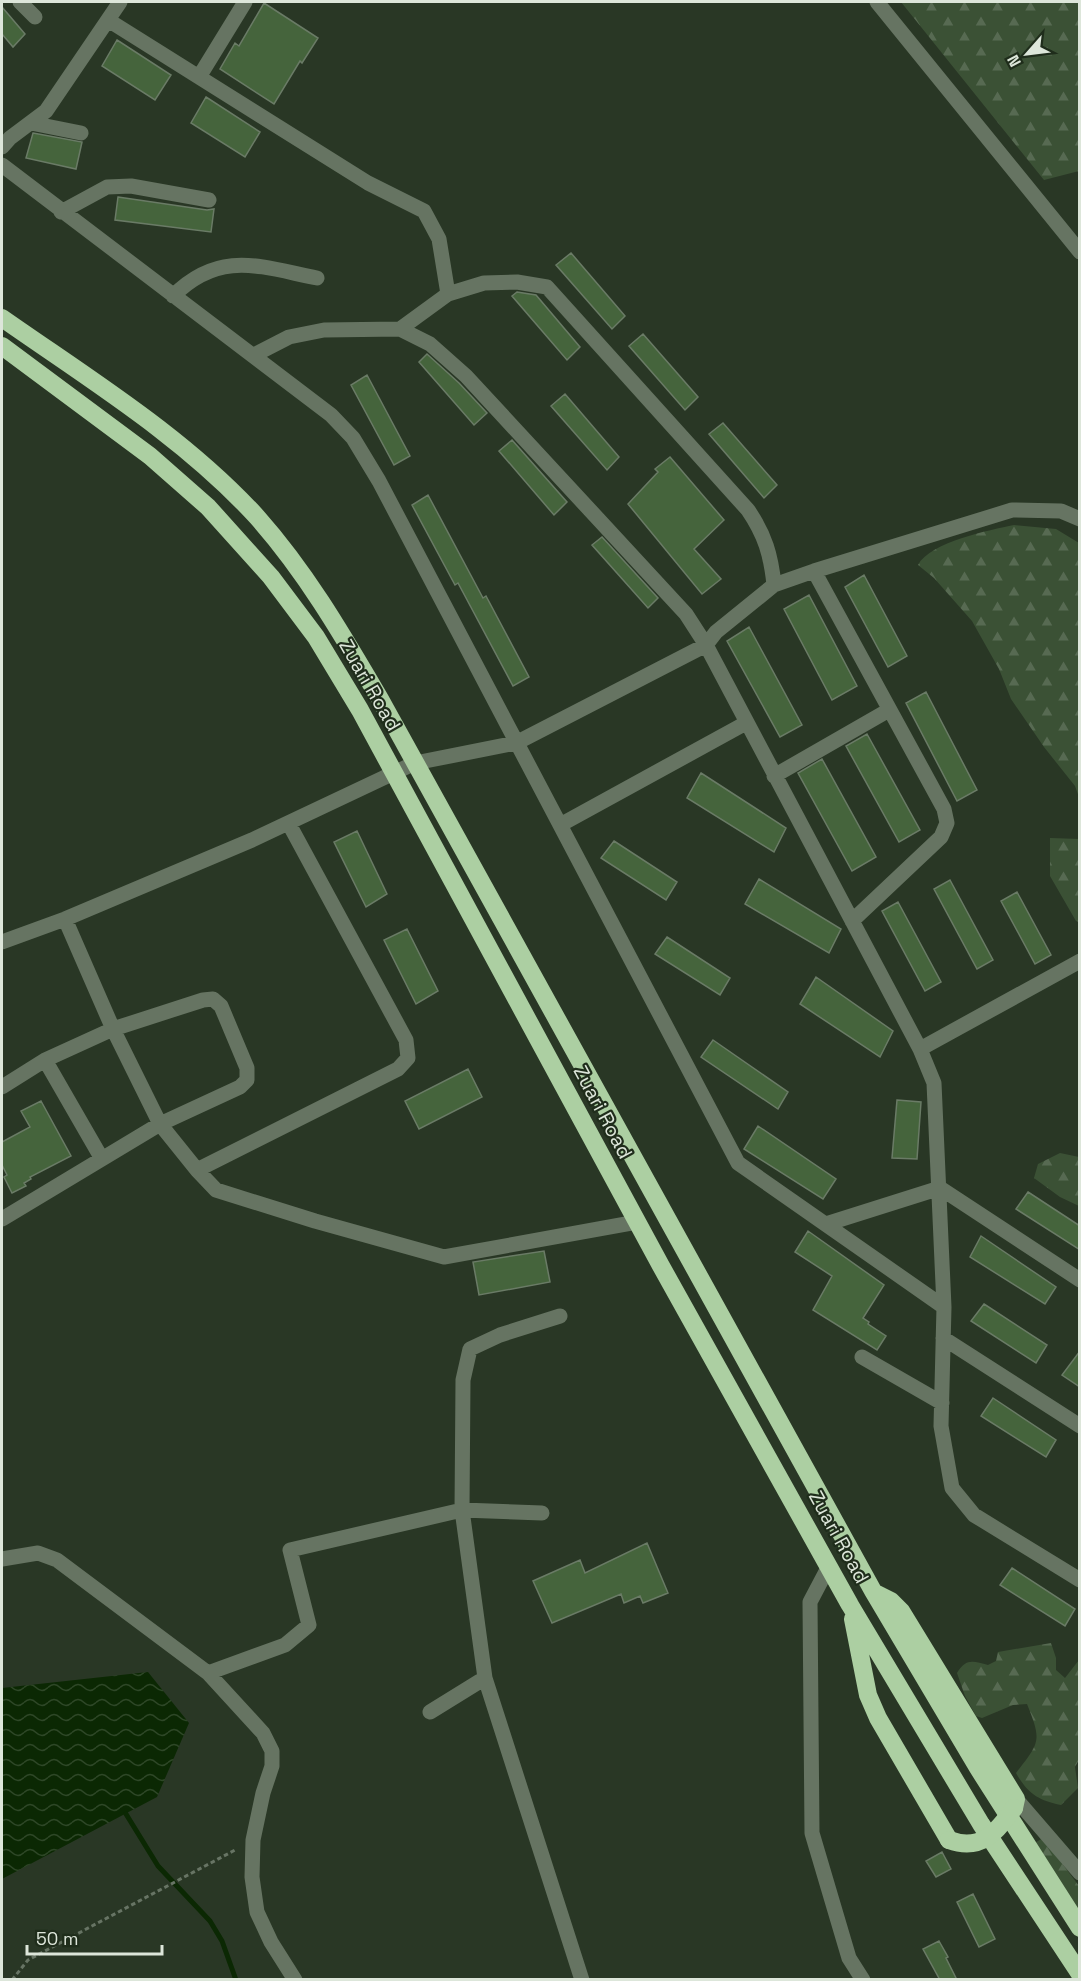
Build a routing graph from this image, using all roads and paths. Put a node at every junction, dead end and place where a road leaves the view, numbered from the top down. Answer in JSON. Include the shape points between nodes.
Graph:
{"nodes":[{"id":1,"x":20,"y":2,"type":"edge"},
{"id":2,"x":120,"y":2,"type":"edge"},
{"id":3,"x":244,"y":2,"type":"edge"},
{"id":4,"x":877,"y":2,"type":"edge"},
{"id":5,"x":35,"y":17,"type":"dead end"},
{"id":6,"x":108,"y":20,"type":"junction"},
{"id":7,"x":199,"y":77,"type":"junction"},
{"id":8,"x":31,"y":123,"type":"junction"},
{"id":9,"x":81,"y":133,"type":"dead end"},
{"id":10,"x":2,"y":147,"type":"edge"},
{"id":11,"x":2,"y":165,"type":"edge"},
{"id":12,"x":209,"y":200,"type":"dead end"},
{"id":13,"x":62,"y":212,"type":"junction"},
{"id":14,"x":1080,"y":252,"type":"edge"},
{"id":15,"x":317,"y":278,"type":"dead end"},
{"id":16,"x":448,"y":294,"type":"junction"},
{"id":17,"x":173,"y":296,"type":"junction"},
{"id":18,"x":2,"y":318,"type":"edge"},
{"id":19,"x":400,"y":329,"type":"junction"},
{"id":20,"x":3,"y":351,"type":"edge"},
{"id":21,"x":254,"y":355,"type":"junction"},
{"id":22,"x":1080,"y":519,"type":"edge"},
{"id":23,"x":814,"y":571,"type":"junction"},
{"id":24,"x":774,"y":585,"type":"junction"},
{"id":25,"x":706,"y":645,"type":"junction"},
{"id":26,"x":889,"y":710,"type":"junction"},
{"id":27,"x":746,"y":723,"type":"junction"},
{"id":28,"x":516,"y":743,"type":"junction"},
{"id":29,"x":416,"y":763,"type":"junction"},
{"id":30,"x":394,"y":773,"type":"junction"},
{"id":31,"x":774,"y":776,"type":"junction"},
{"id":32,"x":289,"y":824,"type":"junction"},
{"id":33,"x":560,"y":825,"type":"junction"},
{"id":34,"x":65,"y":919,"type":"junction"},
{"id":35,"x":852,"y":921,"type":"junction"},
{"id":36,"x":2,"y":942,"type":"edge"},
{"id":37,"x":1080,"y":961,"type":"edge"},
{"id":38,"x":113,"y":1029,"type":"junction"},
{"id":39,"x":920,"y":1049,"type":"junction"},
{"id":40,"x":45,"y":1060,"type":"junction"},
{"id":41,"x":2,"y":1087,"type":"edge"},
{"id":42,"x":160,"y":1124,"type":"junction"},
{"id":43,"x":102,"y":1159,"type":"junction"},
{"id":44,"x":197,"y":1170,"type":"junction"},
{"id":45,"x":940,"y":1188,"type":"junction"},
{"id":46,"x":2,"y":1219,"type":"edge"},
{"id":47,"x":638,"y":1222,"type":"junction"},
{"id":48,"x":826,"y":1224,"type":"junction"},
{"id":49,"x":1080,"y":1280,"type":"edge"},
{"id":50,"x":944,"y":1307,"type":"junction"},
{"id":51,"x":560,"y":1317,"type":"dead end"},
{"id":52,"x":943,"y":1338,"type":"junction"},
{"id":53,"x":862,"y":1357,"type":"dead end"},
{"id":54,"x":942,"y":1403,"type":"junction"},
{"id":55,"x":1080,"y":1426,"type":"edge"},
{"id":56,"x":462,"y":1510,"type":"junction"},
{"id":57,"x":542,"y":1513,"type":"dead end"},
{"id":58,"x":2,"y":1559,"type":"edge"},
{"id":59,"x":829,"y":1566,"type":"junction"},
{"id":60,"x":1080,"y":1580,"type":"edge"},
{"id":61,"x":873,"y":1592,"type":"junction"},
{"id":62,"x":850,"y":1605,"type":"junction"},
{"id":63,"x":208,"y":1673,"type":"junction"},
{"id":64,"x":485,"y":1678,"type":"junction"},
{"id":65,"x":430,"y":1712,"type":"dead end"},
{"id":66,"x":1015,"y":1804,"type":"junction"},
{"id":67,"x":254,"y":1840,"type":"junction"},
{"id":68,"x":1080,"y":1873,"type":"edge"},
{"id":69,"x":1080,"y":1928,"type":"edge"},
{"id":70,"x":1080,"y":1974,"type":"edge"},
{"id":71,"x":12,"y":1980,"type":"edge"},
{"id":72,"x":295,"y":1980,"type":"edge"},
{"id":73,"x":582,"y":1980,"type":"edge"},
{"id":74,"x":863,"y":1980,"type":"edge"}],
"edges":[{"from":1,"to":5,"type":"street"},
{"from":2,"to":6,"type":"street"},
{"from":3,"to":7,"type":"street"},
{"from":4,"to":14,"type":"street"},
{"from":6,"to":7,"type":"street"},
{"from":6,"to":8,"type":"street","via":[[46,111]]},
{"from":7,"to":16,"type":"street","via":[[368,183],[424,211],[439,239]]},
{"from":8,"to":9,"type":"street"},
{"from":8,"to":10,"type":"street"},
{"from":11,"to":13,"type":"street"},
{"from":12,"to":13,"type":"street","via":[[131,186],[107,187]]},
{"from":13,"to":17,"type":"street"},
{"from":15,"to":17,"type":"street","via":[[245,263],[208,270]]},
{"from":16,"to":19,"type":"street"},
{"from":16,"to":24,"type":"street","via":[[484,283],[517,282],[547,287],[748,510],[761,530]]},
{"from":17,"to":21,"type":"street"},
{"from":18,"to":29,"type":"highway","name":"Zuari Road","via":[[138,413],[205,466],[257,517],[334,620]]},
{"from":19,"to":21,"type":"street","via":[[324,330],[289,337]]},
{"from":19,"to":25,"type":"street","via":[[430,344],[466,376],[686,614]]},
{"from":20,"to":30,"type":"highway","name":"Zuari Road","via":[[150,456],[208,507],[271,577],[316,637]]},
{"from":21,"to":28,"type":"street","via":[[331,415],[353,438]]},
{"from":22,"to":23,"type":"street","via":[[1061,511],[1012,510]]},
{"from":23,"to":24,"type":"street"},
{"from":23,"to":26,"type":"street"},
{"from":24,"to":25,"type":"street","via":[[716,632]]},
{"from":25,"to":27,"type":"street"},
{"from":25,"to":28,"type":"street"},
{"from":26,"to":31,"type":"street"},
{"from":26,"to":35,"type":"street","via":[[948,823],[941,837]]},
{"from":27,"to":31,"type":"street"},
{"from":27,"to":33,"type":"street"},
{"from":28,"to":29,"type":"street"},
{"from":28,"to":33,"type":"street"},
{"from":29,"to":30,"type":"street"},
{"from":29,"to":61,"type":"highway","name":"Zuari Road"},
{"from":30,"to":32,"type":"street"},
{"from":30,"to":47,"type":"highway","name":"Zuari Road"},
{"from":31,"to":35,"type":"street"},
{"from":32,"to":34,"type":"street"},
{"from":32,"to":44,"type":"street","via":[[406,1040],[408,1058],[398,1069]]},
{"from":33,"to":48,"type":"street","via":[[738,1163]]},
{"from":34,"to":36,"type":"street"},
{"from":34,"to":38,"type":"street"},
{"from":35,"to":39,"type":"street"},
{"from":37,"to":39,"type":"street"},
{"from":38,"to":40,"type":"street"},
{"from":38,"to":42,"type":"street"},
{"from":38,"to":42,"type":"street","via":[[203,1000],[213,999],[220,1006],[247,1068],[247,1080],[240,1087]]},
{"from":39,"to":45,"type":"street","via":[[934,1083]]},
{"from":40,"to":41,"type":"street"},
{"from":40,"to":43,"type":"street"},
{"from":42,"to":43,"type":"street"},
{"from":42,"to":44,"type":"street"},
{"from":43,"to":46,"type":"street"},
{"from":44,"to":47,"type":"street","via":[[216,1190],[444,1257]]},
{"from":45,"to":48,"type":"street"},
{"from":45,"to":49,"type":"street"},
{"from":45,"to":50,"type":"street"},
{"from":47,"to":59,"type":"highway","name":"Zuari Road"},
{"from":48,"to":50,"type":"street"},
{"from":50,"to":52,"type":"street"},
{"from":51,"to":56,"type":"street","via":[[470,1349],[463,1380]]},
{"from":52,"to":54,"type":"street"},
{"from":52,"to":55,"type":"street"},
{"from":53,"to":54,"type":"street"},
{"from":54,"to":60,"type":"street","via":[[941,1426],[952,1488],[974,1515]]},
{"from":56,"to":57,"type":"street"},
{"from":56,"to":63,"type":"street","via":[[290,1550],[309,1625],[285,1645]]},
{"from":56,"to":64,"type":"street"},
{"from":58,"to":63,"type":"street","via":[[38,1553],[57,1560]]},
{"from":59,"to":62,"type":"highway","name":"Zuari Road"},
{"from":59,"to":74,"type":"street","via":[[810,1602],[812,1833],[849,1958]]},
{"from":61,"to":66,"type":"highway","via":[[901,1611]]},
{"from":61,"to":69,"type":"highway","name":"Zuari Road"},
{"from":62,"to":66,"type":"highway","bridge":true,"via":[[868,1695],[949,1840],[962,1845],[980,1841],[998,1830]]},
{"from":62,"to":70,"type":"highway","name":"Zuari Road","via":[[981,1824]]},
{"from":63,"to":67,"type":"street","via":[[264,1733],[272,1751]]},
{"from":64,"to":65,"type":"street"},
{"from":64,"to":73,"type":"street"},
{"from":66,"to":68,"type":"street"},
{"from":67,"to":71,"type":"path","via":[[28,1960]]},
{"from":67,"to":72,"type":"street","via":[[252,1877],[257,1912]]}]}
